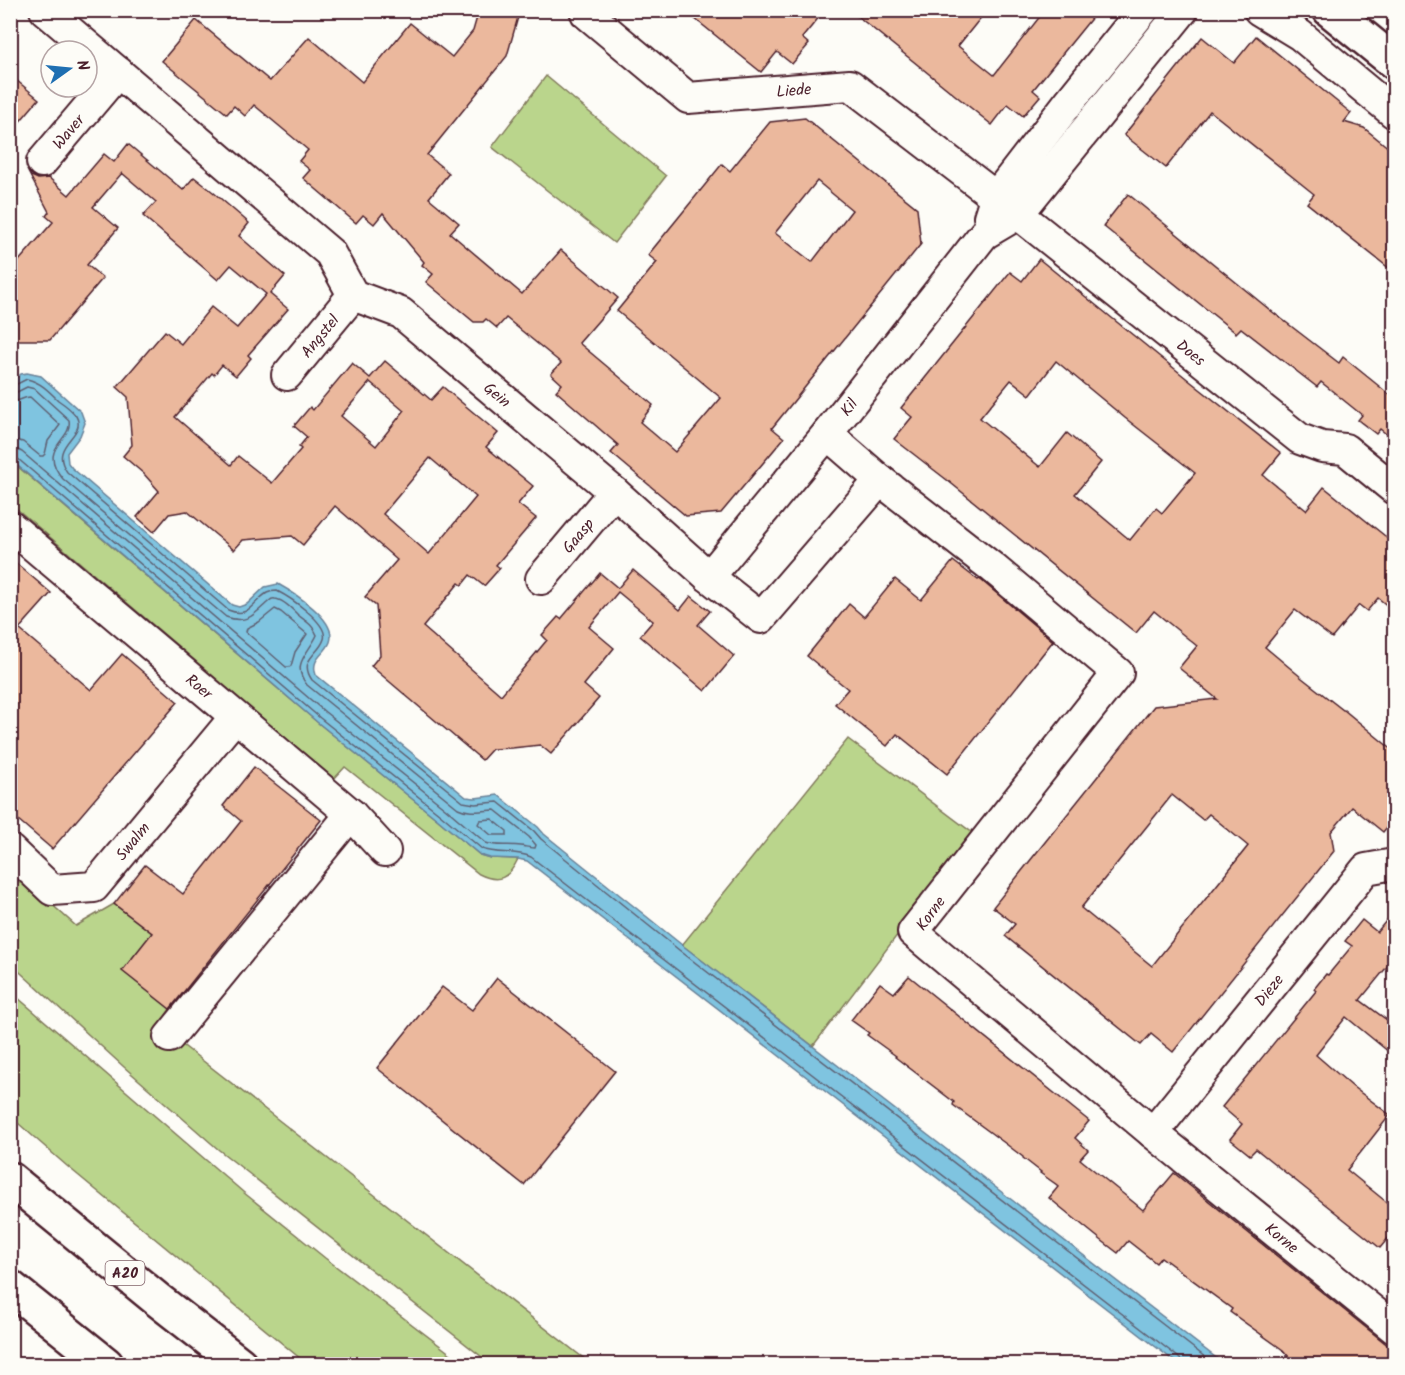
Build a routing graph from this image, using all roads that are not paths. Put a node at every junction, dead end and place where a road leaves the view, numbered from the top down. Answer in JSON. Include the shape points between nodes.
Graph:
{"nodes":[{"id":1,"x":45,"y":10,"type":"edge"},
{"id":2,"x":585,"y":10,"type":"edge"},
{"id":3,"x":1143,"y":10,"type":"edge"},
{"id":4,"x":1183,"y":10,"type":"edge"},
{"id":5,"x":1259,"y":10,"type":"edge"},
{"id":6,"x":1330,"y":10,"type":"edge"},
{"id":7,"x":1395,"y":62,"type":"edge"},
{"id":8,"x":118,"y":72,"type":"junction"},
{"id":9,"x":1395,"y":113,"type":"edge"},
{"id":10,"x":42,"y":162,"type":"dead end"},
{"id":11,"x":1006,"y":206,"type":"junction"},
{"id":12,"x":353,"y":295,"type":"junction"},
{"id":13,"x":286,"y":375,"type":"dead end"},
{"id":14,"x":827,"y":434,"type":"junction"},
{"id":15,"x":880,"y":480,"type":"junction"},
{"id":16,"x":1395,"y":489,"type":"edge"},
{"id":17,"x":614,"y":492,"type":"junction"},
{"id":18,"x":10,"y":526,"type":"edge"},
{"id":19,"x":710,"y":577,"type":"junction"},
{"id":20,"x":542,"y":579,"type":"dead end"},
{"id":21,"x":235,"y":717,"type":"junction"},
{"id":22,"x":351,"y":814,"type":"junction"},
{"id":23,"x":10,"y":850,"type":"edge"},
{"id":24,"x":385,"y":851,"type":"dead end"},
{"id":25,"x":1395,"y":864,"type":"edge"},
{"id":26,"x":169,"y":1037,"type":"dead end"},
{"id":27,"x":1153,"y":1133,"type":"junction"},
{"id":28,"x":10,"y":1179,"type":"edge"},
{"id":29,"x":10,"y":1287,"type":"edge"},
{"id":30,"x":10,"y":1308,"type":"edge"},
{"id":31,"x":1395,"y":1328,"type":"edge"},
{"id":32,"x":95,"y":1356,"type":"edge"},
{"id":33,"x":240,"y":1365,"type":"edge"}],
"edges":[{"from":1,"to":8,"type":"street"},
{"from":2,"to":11,"type":"street","name":"Liede","via":[[688,99],[850,85]]},
{"from":3,"to":11,"type":"street","name":"Kil","via":[[1069,102]]},
{"from":4,"to":11,"type":"street","name":"Kil"},
{"from":5,"to":9,"type":"street","via":[[1300,35]]},
{"from":6,"to":7,"type":"main road"},
{"from":8,"to":10,"type":"street","name":"Waver"},
{"from":8,"to":12,"type":"street","via":[[330,253]]},
{"from":11,"to":14,"type":"street","name":"Kil"},
{"from":11,"to":16,"type":"street","name":"Does","via":[[1300,439],[1322,447],[1345,449]]},
{"from":12,"to":13,"type":"street","name":"Angstel"},
{"from":12,"to":17,"type":"street","name":"Gein","via":[[401,313]]},
{"from":14,"to":15,"type":"street"},
{"from":14,"to":19,"type":"street","name":"Kil"},
{"from":15,"to":19,"type":"street","name":"Gein","via":[[761,618]]},
{"from":15,"to":27,"type":"street","name":"Korne","via":[[1118,673],[913,932]]},
{"from":17,"to":19,"type":"street","name":"Gein"},
{"from":17,"to":20,"type":"street","name":"Gaasp"},
{"from":18,"to":21,"type":"street","name":"Roer"},
{"from":21,"to":22,"type":"street","name":"Roer"},
{"from":21,"to":23,"type":"street","name":"Swalm","via":[[94,887],[52,890]]},
{"from":22,"to":24,"type":"street","name":"Roer"},
{"from":22,"to":26,"type":"street"},
{"from":25,"to":27,"type":"street","name":"Dieze","via":[[1366,869]]},
{"from":27,"to":31,"type":"street","name":"Korne"},
{"from":28,"to":33,"type":"main road","number":"A20"},
{"from":29,"to":32,"type":"main road"},
{"from":30,"to":32,"type":"main road"}]}
